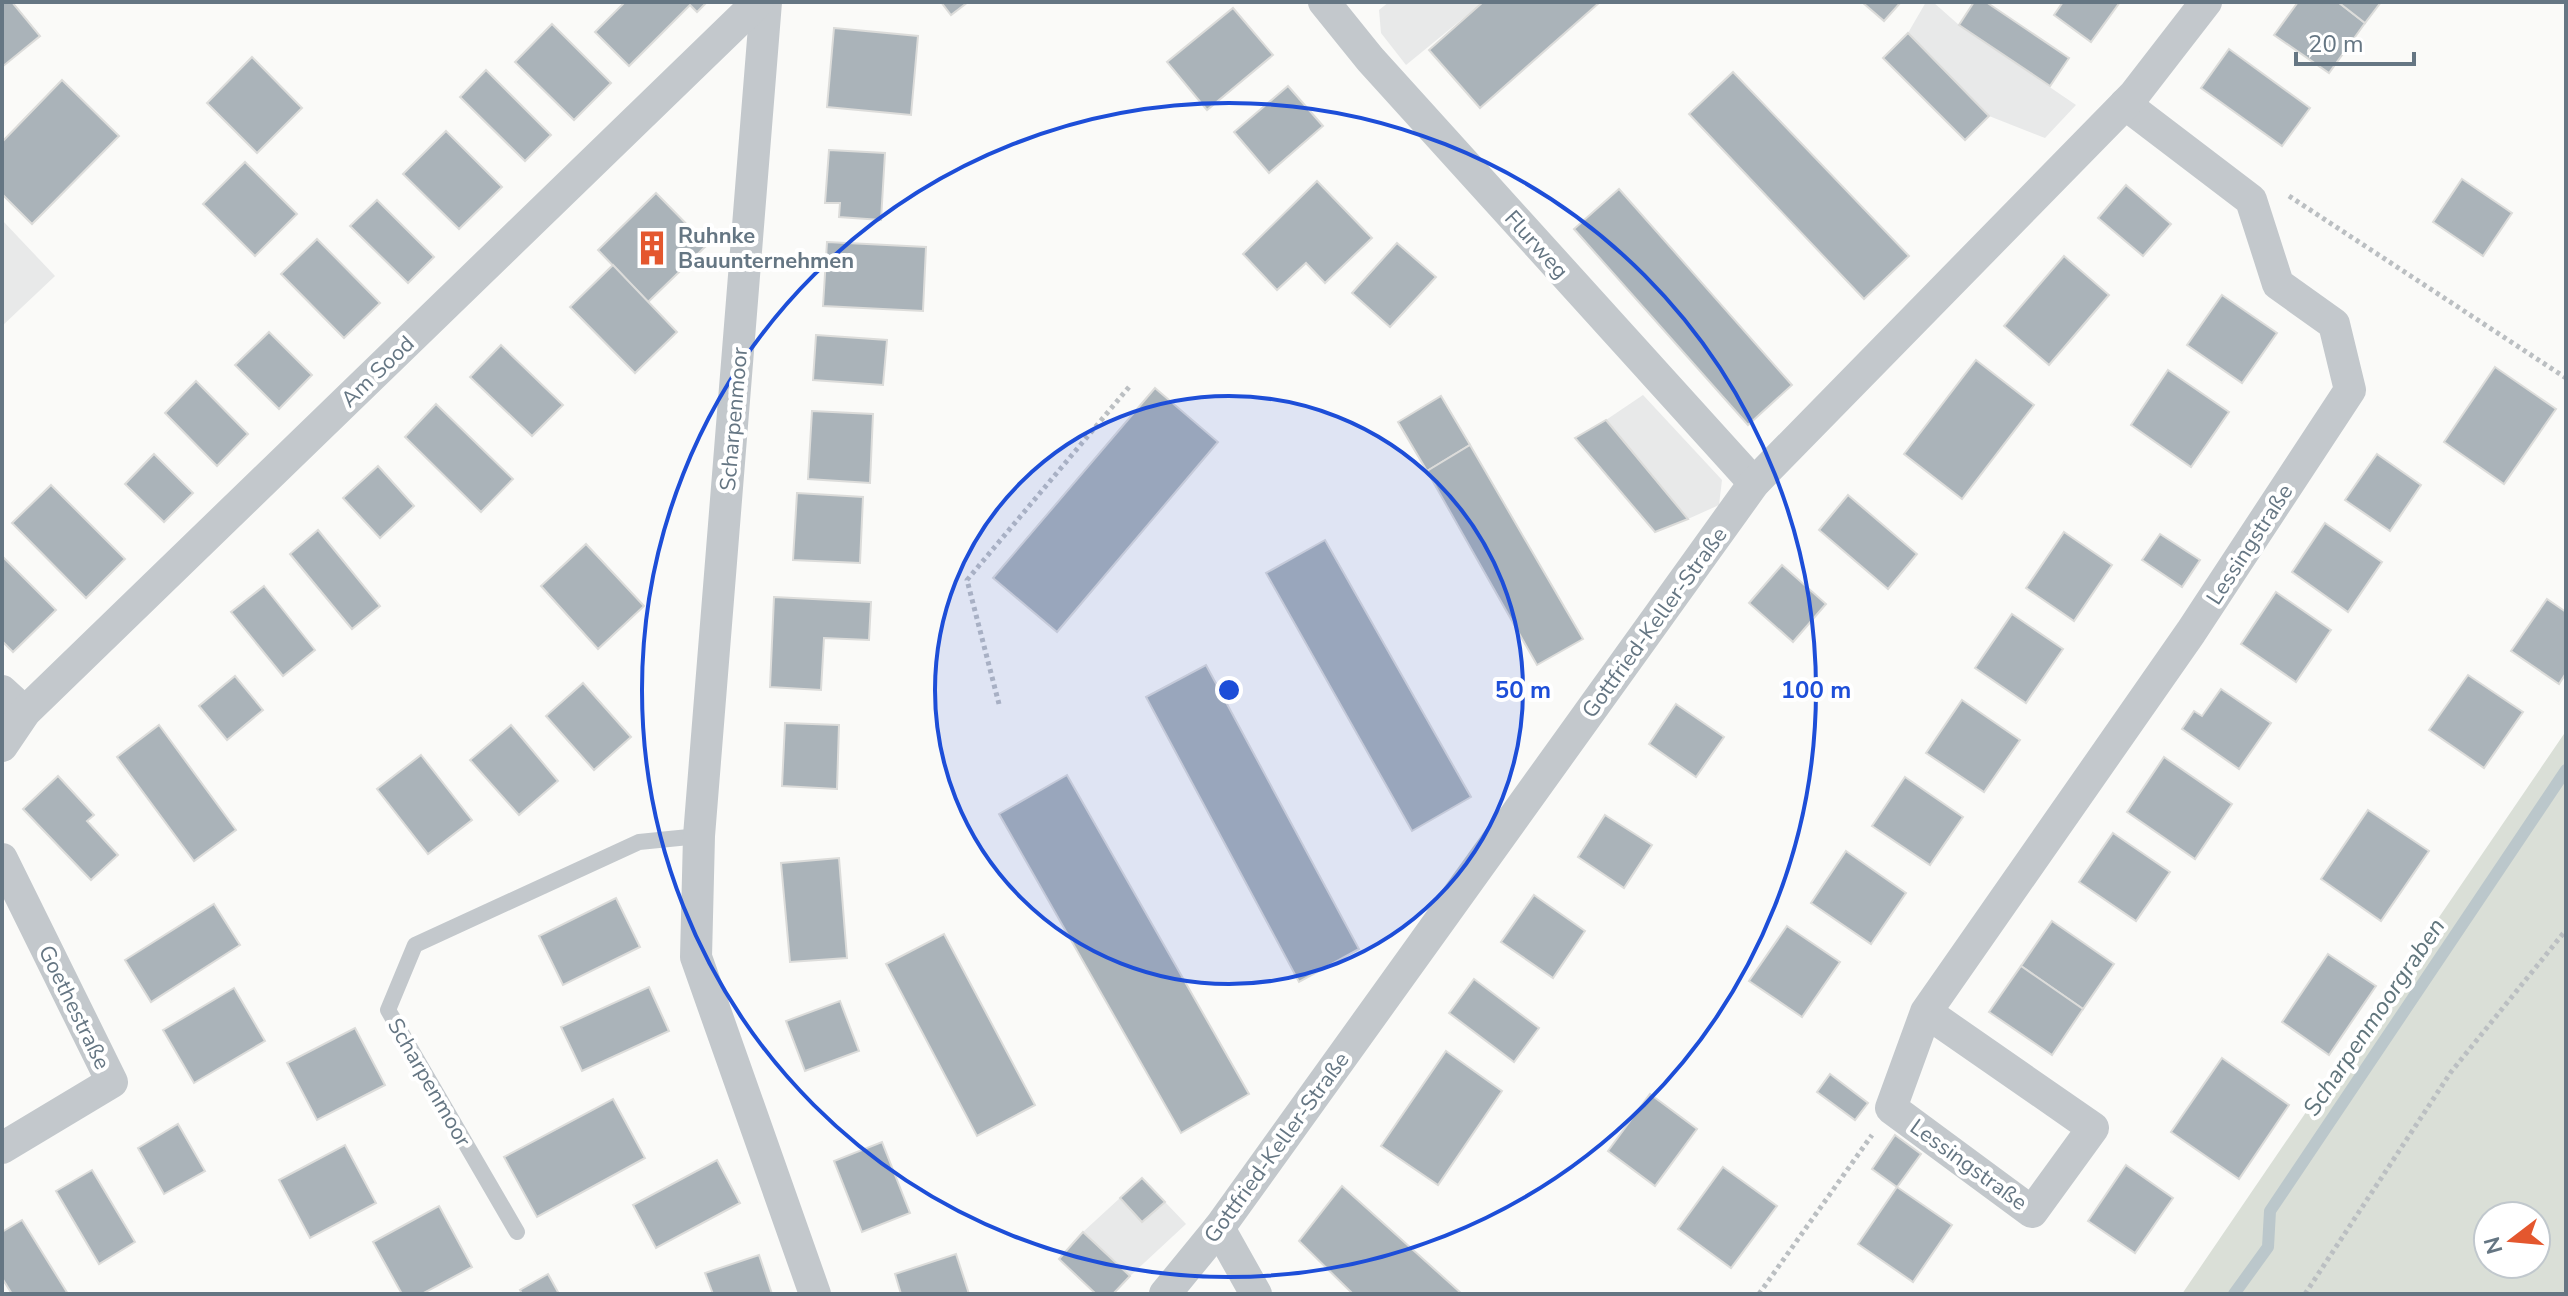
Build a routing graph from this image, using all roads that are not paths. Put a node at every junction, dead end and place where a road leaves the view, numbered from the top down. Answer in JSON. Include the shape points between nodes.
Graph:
{"nodes":[{"id":1,"x":758,"y":2,"type":"edge"},
{"id":2,"x":766,"y":2,"type":"edge"},
{"id":3,"x":1324,"y":2,"type":"edge"},
{"id":4,"x":2206,"y":2,"type":"edge"},
{"id":5,"x":2125,"y":104,"type":"junction"},
{"id":6,"x":1754,"y":483,"type":"junction"},
{"id":7,"x":13,"y":702,"type":"edge"},
{"id":8,"x":2,"y":746,"type":"edge"},
{"id":9,"x":699,"y":836,"type":"junction"},
{"id":10,"x":2,"y":859,"type":"edge"},
{"id":11,"x":1926,"y":1012,"type":"junction"},
{"id":12,"x":2,"y":1148,"type":"edge"},
{"id":13,"x":1219,"y":1228,"type":"junction"},
{"id":14,"x":517,"y":1232,"type":"dead end"},
{"id":15,"x":815,"y":1294,"type":"edge"},
{"id":16,"x":1165,"y":1294,"type":"edge"},
{"id":17,"x":1256,"y":1294,"type":"edge"}],
"edges":[{"from":1,"to":7,"type":"street","name":"Am Sood"},
{"from":2,"to":9,"type":"street","name":"Scharpenmoor"},
{"from":3,"to":6,"type":"street","name":"Flurweg"},
{"from":4,"to":5,"type":"street","name":"Gottfried-Keller-Straße"},
{"from":5,"to":6,"type":"street","name":"Gottfried-Keller-Straße"},
{"from":5,"to":11,"type":"street","name":"Lessingstraße","via":[[2251,200],[2278,284],[2334,324],[2350,390],[2191,632]]},
{"from":6,"to":13,"type":"street","name":"Gottfried-Keller-Straße"},
{"from":7,"to":8,"type":"street","name":"Am Sood"},
{"from":9,"to":14,"type":"lane","name":"Scharpenmoor","via":[[639,842],[415,945],[388,1010]]},
{"from":9,"to":15,"type":"street","name":"Scharpenmoor","via":[[696,957]]},
{"from":10,"to":12,"type":"street","name":"Goethestraße","via":[[112,1082]]},
{"from":11,"to":11,"type":"street","name":"Lessingstraße","via":[[1891,1108],[2032,1212],[2093,1128]]},
{"from":13,"to":16,"type":"street","name":"Gottfried-Keller-Straße"},
{"from":13,"to":17,"type":"street"}]}
